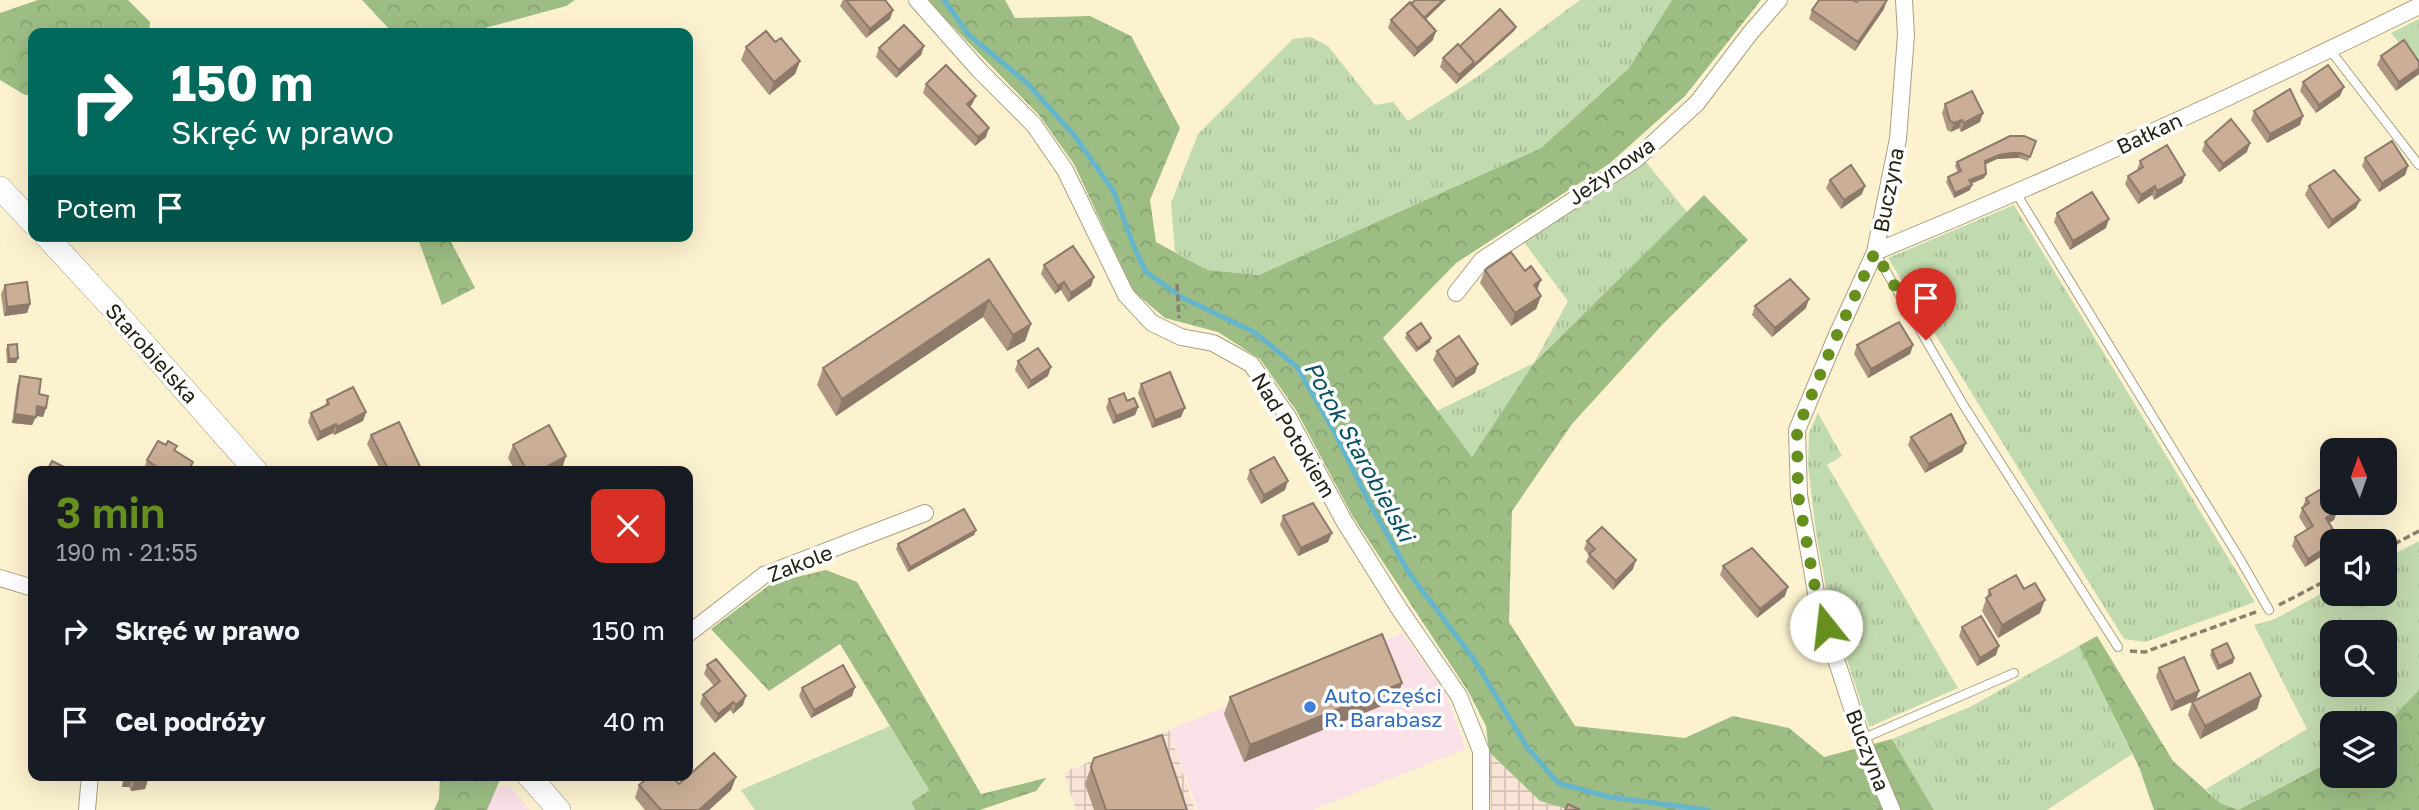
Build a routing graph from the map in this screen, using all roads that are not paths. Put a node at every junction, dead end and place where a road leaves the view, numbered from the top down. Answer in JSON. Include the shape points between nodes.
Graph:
{"nodes":[{"id":1,"x":917,"y":0,"type":"edge"},
{"id":2,"x":1779,"y":0,"type":"edge"},
{"id":3,"x":1905,"y":0,"type":"edge"},
{"id":4,"x":2419,"y":6,"type":"edge"},
{"id":5,"x":2330,"y":50,"type":"junction"},
{"id":6,"x":2419,"y":165,"type":"edge"},
{"id":7,"x":0,"y":188,"type":"edge"},
{"id":8,"x":2016,"y":193,"type":"junction"},
{"id":9,"x":28,"y":218,"type":"edge"},
{"id":10,"x":52,"y":242,"type":"edge"},
{"id":11,"x":1875,"y":252,"type":"junction"},
{"id":12,"x":1456,"y":293,"type":"dead end"},
{"id":13,"x":252,"y":466,"type":"edge"},
{"id":14,"x":925,"y":513,"type":"dead end"},
{"id":15,"x":0,"y":578,"type":"edge"},
{"id":16,"x":28,"y":586,"type":"edge"},
{"id":17,"x":2269,"y":610,"type":"road end"},
{"id":18,"x":693,"y":630,"type":"edge"},
{"id":19,"x":2118,"y":647,"type":"road end"},
{"id":20,"x":2014,"y":673,"type":"dead end"},
{"id":21,"x":1862,"y":739,"type":"junction"},
{"id":22,"x":89,"y":781,"type":"edge"},
{"id":23,"x":533,"y":781,"type":"edge"},
{"id":24,"x":87,"y":810,"type":"edge"},
{"id":25,"x":559,"y":810,"type":"edge"},
{"id":26,"x":1481,"y":810,"type":"edge"},
{"id":27,"x":1892,"y":810,"type":"edge"}],
"edges":[{"from":1,"to":26,"type":"street","name":"Nad Potokiem","via":[[1034,124],[1065,170],[1126,295],[1152,323],[1181,337],[1213,342],[1251,364],[1288,417],[1344,521],[1459,696],[1481,751]]},
{"from":2,"to":12,"type":"street","name":"Jeżynowa","via":[[1697,103],[1636,159],[1482,260]]},
{"from":3,"to":11,"type":"street","name":"Buczyna","via":[[1898,139]]},
{"from":4,"to":5,"type":"street","name":"Bałkan"},
{"from":5,"to":6,"type":"lane"},
{"from":5,"to":8,"type":"street","name":"Bałkan"},
{"from":7,"to":9,"type":"street"},
{"from":8,"to":11,"type":"street","name":"Bałkan"},
{"from":8,"to":17,"type":"lane"},
{"from":10,"to":13,"type":"street","name":"Starobielska"},
{"from":11,"to":19,"type":"lane","via":[[1964,406]]},
{"from":11,"to":21,"type":"street","name":"Buczyna","via":[[1797,430],[1798,495],[1818,604]]},
{"from":14,"to":18,"type":"street","name":"Zakole","via":[[764,575]]},
{"from":15,"to":16,"type":"street"},
{"from":20,"to":21,"type":"lane"},
{"from":21,"to":27,"type":"street","name":"Buczyna"},
{"from":22,"to":24,"type":"street"},
{"from":23,"to":25,"type":"street"}]}
